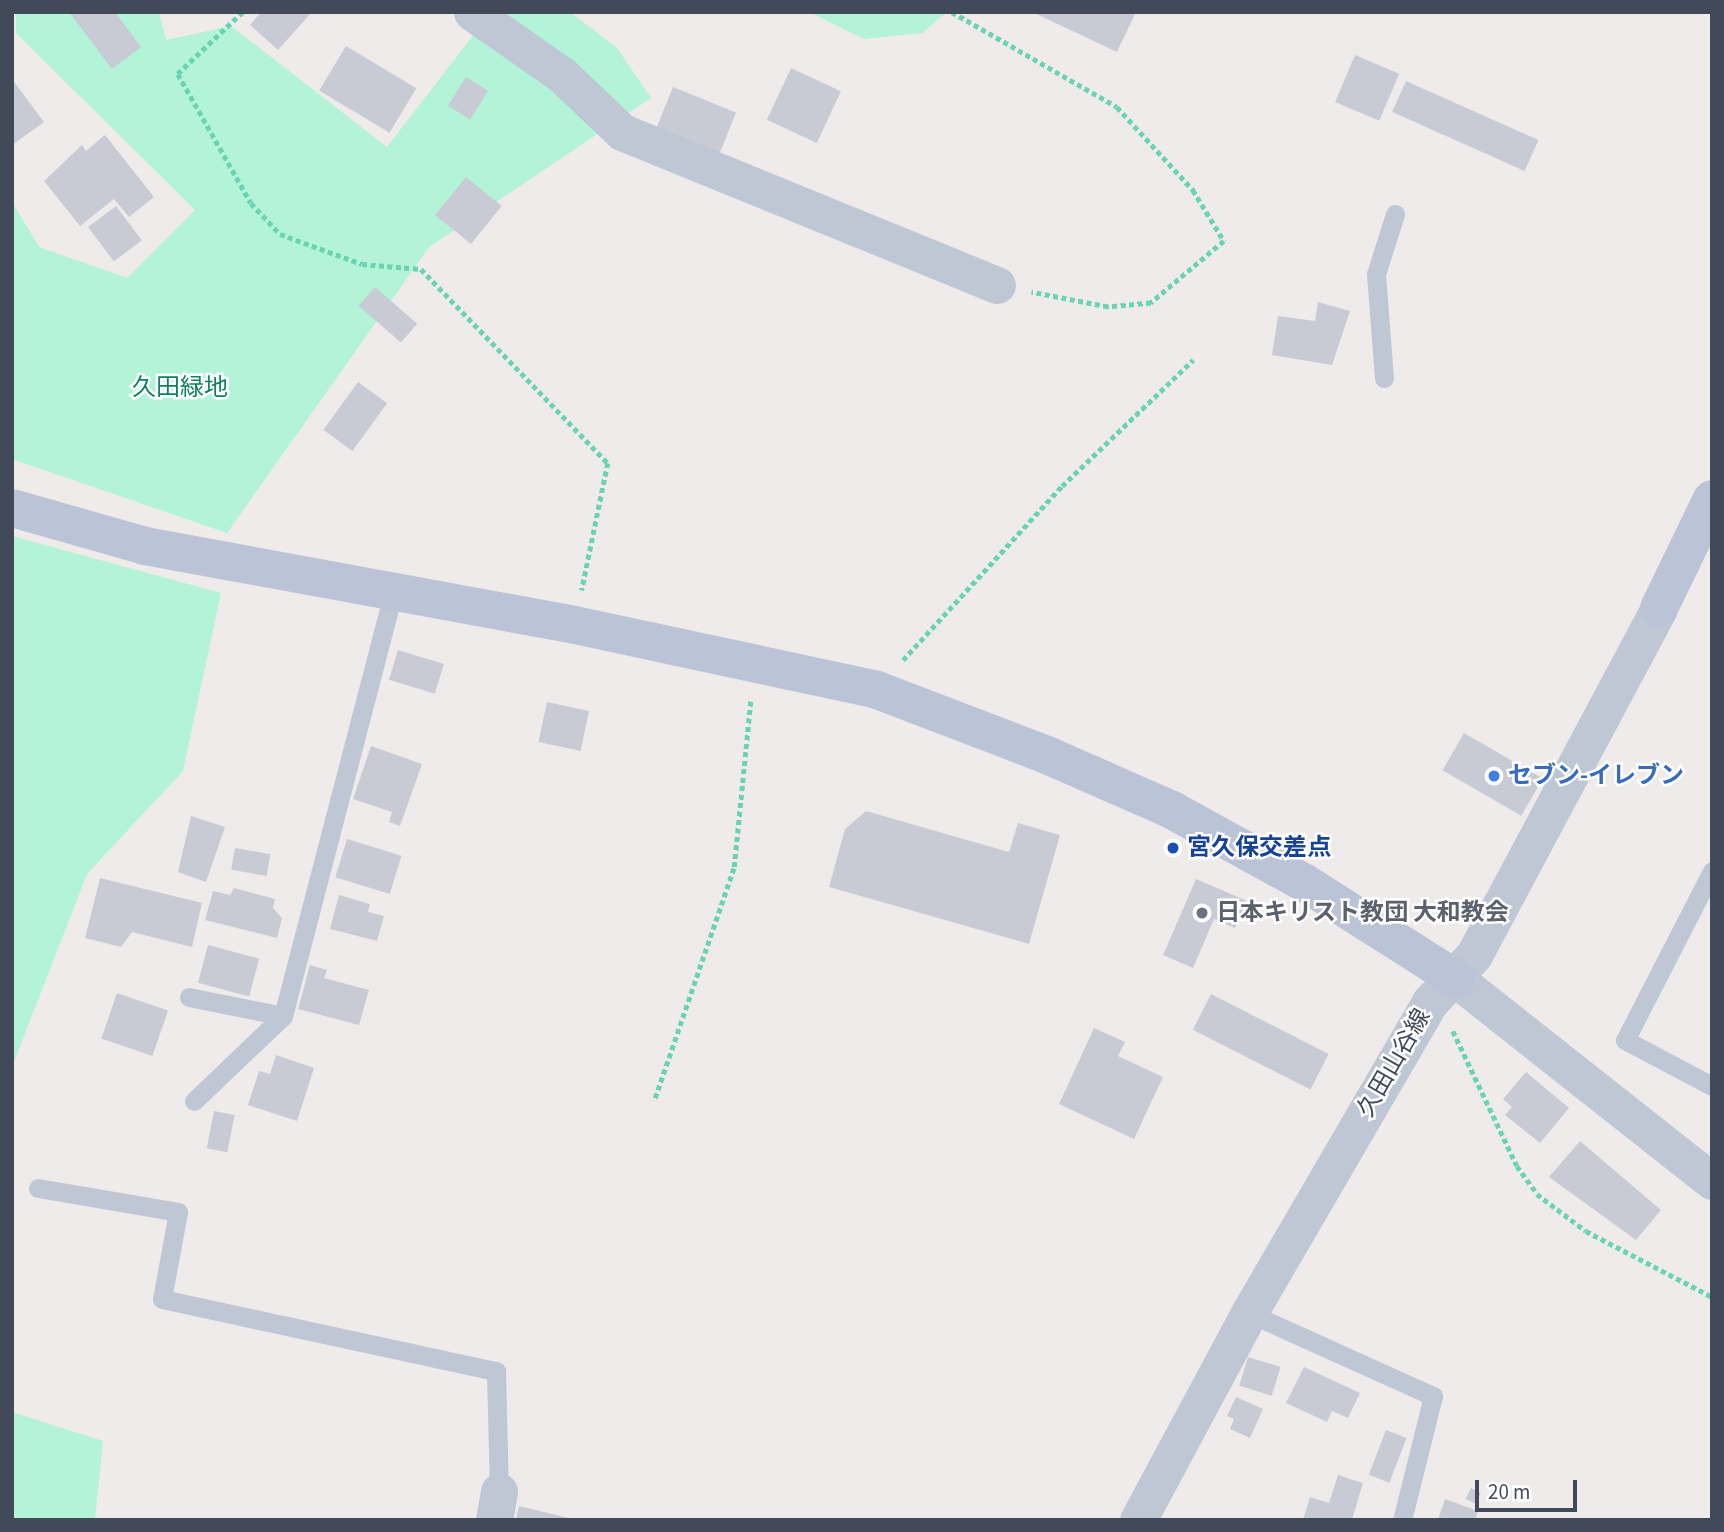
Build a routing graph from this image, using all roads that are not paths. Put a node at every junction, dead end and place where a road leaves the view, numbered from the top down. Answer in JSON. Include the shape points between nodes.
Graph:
{"nodes":[{"id":1,"x":472,"y":12,"type":"edge"},
{"id":2,"x":1395,"y":214,"type":"dead end"},
{"id":3,"x":998,"y":285,"type":"road end"},
{"id":4,"x":1384,"y":378,"type":"dead end"},
{"id":5,"x":1712,"y":499,"type":"edge"},
{"id":6,"x":12,"y":508,"type":"edge"},
{"id":7,"x":394,"y":592,"type":"junction"},
{"id":8,"x":1660,"y":608,"type":"joint"},
{"id":9,"x":1712,"y":871,"type":"edge"},
{"id":10,"x":1457,"y":979,"type":"junction"},
{"id":11,"x":189,"y":997,"type":"dead end"},
{"id":12,"x":283,"y":1016,"type":"junction"},
{"id":13,"x":1712,"y":1086,"type":"edge"},
{"id":14,"x":194,"y":1101,"type":"dead end"},
{"id":15,"x":1712,"y":1181,"type":"edge"},
{"id":16,"x":38,"y":1188,"type":"dead end"},
{"id":17,"x":1249,"y":1312,"type":"junction"},
{"id":18,"x":496,"y":1505,"type":"edge"},
{"id":19,"x":1138,"y":1520,"type":"edge"},
{"id":20,"x":1402,"y":1520,"type":"edge"}],
"edges":[{"from":1,"to":3,"type":"street","via":[[562,75],[622,132]]},
{"from":2,"to":4,"type":"lane","via":[[1376,274]]},
{"from":5,"to":8,"type":"street","name":"久田山谷線"},
{"from":6,"to":7,"type":"street","via":[[145,546]]},
{"from":7,"to":10,"type":"street","via":[[575,625],[877,690],[1047,755],[1172,810],[1305,883]]},
{"from":7,"to":12,"type":"lane"},
{"from":8,"to":10,"type":"street","name":"久田山谷線"},
{"from":9,"to":13,"type":"lane","via":[[1625,1040]]},
{"from":10,"to":15,"type":"street"},
{"from":10,"to":17,"type":"street","name":"久田山谷線","via":[[1430,1002]]},
{"from":11,"to":12,"type":"lane"},
{"from":12,"to":14,"type":"lane"},
{"from":16,"to":18,"type":"lane","via":[[178,1212],[162,1299],[496,1371]]},
{"from":17,"to":19,"type":"street","name":"久田山谷線"},
{"from":17,"to":20,"type":"lane","via":[[1433,1396]]}]}
